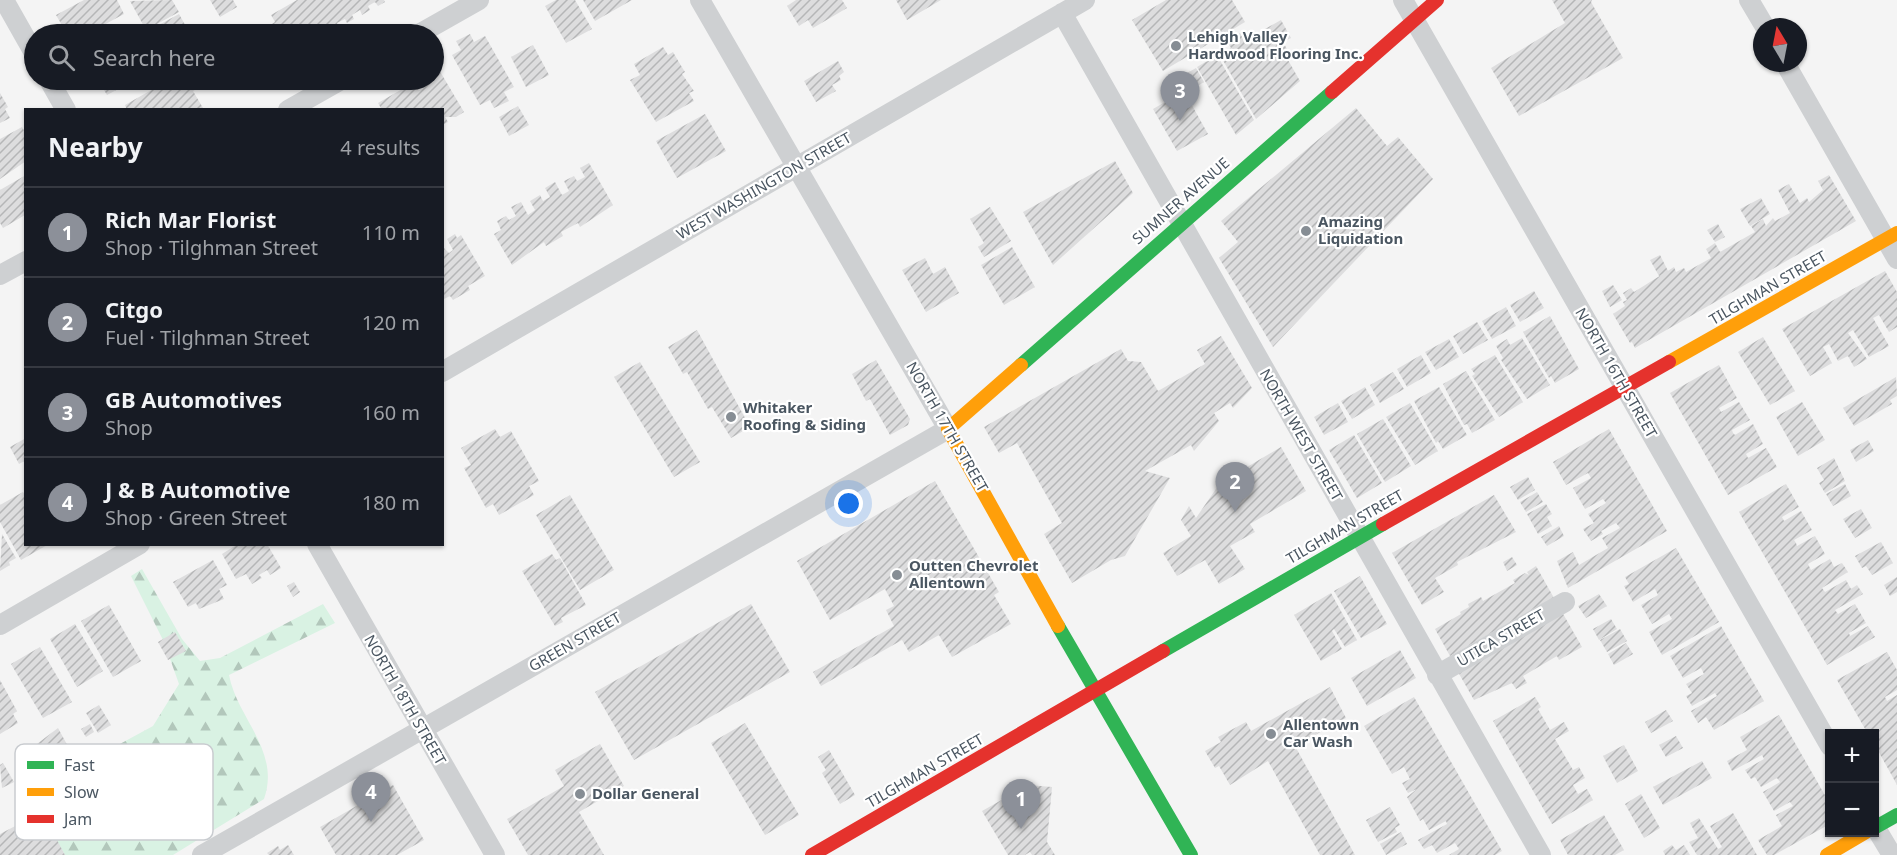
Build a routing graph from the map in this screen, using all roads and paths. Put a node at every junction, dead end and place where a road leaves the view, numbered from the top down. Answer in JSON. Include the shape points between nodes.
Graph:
{"nodes":[{"id":1,"x":4,"y":0,"type":"edge"},
{"id":2,"x":479,"y":0,"type":"edge"},
{"id":3,"x":700,"y":0,"type":"edge"},
{"id":4,"x":1085,"y":0,"type":"edge"},
{"id":5,"x":1403,"y":0,"type":"edge"},
{"id":6,"x":1437,"y":0,"type":"edge"},
{"id":7,"x":1749,"y":0,"type":"edge"},
{"id":8,"x":1062,"y":13,"type":"junction"},
{"id":9,"x":1760,"y":18,"type":"edge"},
{"id":10,"x":1414,"y":21,"type":"junction"},
{"id":11,"x":437,"y":24,"type":"edge"},
{"id":12,"x":24,"y":35,"type":"edge"},
{"id":13,"x":1791,"y":72,"type":"edge"},
{"id":14,"x":55,"y":90,"type":"edge"},
{"id":15,"x":323,"y":90,"type":"edge"},
{"id":16,"x":65,"y":108,"type":"edge"},
{"id":17,"x":292,"y":108,"type":"edge"},
{"id":18,"x":797,"y":166,"type":"junction"},
{"id":19,"x":1180,"y":223,"type":"junction"},
{"id":20,"x":1891,"y":236,"type":"edge"},
{"id":21,"x":1897,"y":259,"type":"edge"},
{"id":22,"x":24,"y":262,"type":"edge"},
{"id":23,"x":0,"y":275,"type":"edge"},
{"id":24,"x":444,"y":371,"type":"edge"},
{"id":25,"x":1623,"y":387,"type":"junction"},
{"id":26,"x":948,"y":429,"type":"junction"},
{"id":27,"x":1359,"y":537,"type":"junction"},
{"id":28,"x":137,"y":546,"type":"edge"},
{"id":29,"x":318,"y":546,"type":"edge"},
{"id":30,"x":1565,"y":602,"type":"dead end"},
{"id":31,"x":0,"y":625,"type":"edge"},
{"id":32,"x":1437,"y":675,"type":"junction"},
{"id":33,"x":1095,"y":692,"type":"junction"},
{"id":34,"x":422,"y":730,"type":"junction"},
{"id":35,"x":1825,"y":737,"type":"edge"},
{"id":36,"x":1897,"y":815,"type":"edge"},
{"id":37,"x":1879,"y":825,"type":"edge"},
{"id":38,"x":1858,"y":837,"type":"edge"},
{"id":39,"x":1879,"y":837,"type":"edge"},
{"id":40,"x":837,"y":849,"type":"edge"},
{"id":41,"x":202,"y":855,"type":"edge"},
{"id":42,"x":495,"y":855,"type":"edge"},
{"id":43,"x":812,"y":855,"type":"edge"},
{"id":44,"x":1191,"y":855,"type":"edge"},
{"id":45,"x":1541,"y":855,"type":"edge"},
{"id":46,"x":1827,"y":855,"type":"edge"},
{"id":47,"x":1892,"y":855,"type":"edge"}],
"edges":[{"from":1,"to":12,"type":"street"},
{"from":2,"to":11,"type":"street"},
{"from":3,"to":18,"type":"street","name":"NORTH 17TH STREET"},
{"from":4,"to":8,"type":"street","name":"WEST WASHINGTON STREET"},
{"from":5,"to":10,"type":"street","name":"NORTH 16TH STREET"},
{"from":6,"to":10,"type":"main road","name":"SUMNER AVENUE"},
{"from":7,"to":9,"type":"street"},
{"from":8,"to":18,"type":"street","name":"WEST WASHINGTON STREET"},
{"from":8,"to":19,"type":"street","name":"NORTH WEST STREET"},
{"from":10,"to":19,"type":"main road","name":"SUMNER AVENUE"},
{"from":10,"to":25,"type":"street","name":"NORTH 16TH STREET"},
{"from":13,"to":20,"type":"street"},
{"from":14,"to":16,"type":"street"},
{"from":15,"to":17,"type":"street"},
{"from":18,"to":24,"type":"street","name":"WEST WASHINGTON STREET"},
{"from":18,"to":26,"type":"street","name":"NORTH 17TH STREET"},
{"from":19,"to":26,"type":"main road","name":"SUMNER AVENUE"},
{"from":19,"to":27,"type":"street","name":"NORTH WEST STREET"},
{"from":20,"to":21,"type":"street"},
{"from":20,"to":25,"type":"main road","name":"TILGHMAN STREET"},
{"from":22,"to":23,"type":"street"},
{"from":25,"to":27,"type":"main road","name":"TILGHMAN STREET"},
{"from":25,"to":35,"type":"street","name":"NORTH 16TH STREET"},
{"from":26,"to":33,"type":"main road","name":"NORTH 17TH STREET"},
{"from":26,"to":34,"type":"street","name":"GREEN STREET"},
{"from":27,"to":32,"type":"street","name":"NORTH WEST STREET"},
{"from":27,"to":33,"type":"main road","name":"TILGHMAN STREET"},
{"from":28,"to":31,"type":"street"},
{"from":29,"to":34,"type":"street","name":"NORTH 18TH STREET"},
{"from":30,"to":32,"type":"street","name":"UTICA STREET"},
{"from":32,"to":45,"type":"street","name":"NORTH WEST STREET"},
{"from":33,"to":40,"type":"main road","name":"TILGHMAN STREET"},
{"from":33,"to":44,"type":"main road","name":"NORTH 17TH STREET"},
{"from":34,"to":41,"type":"street","name":"GREEN STREET"},
{"from":34,"to":42,"type":"street","name":"NORTH 18TH STREET"},
{"from":36,"to":37,"type":"main road"},
{"from":38,"to":46,"type":"main road"},
{"from":39,"to":47,"type":"street"},
{"from":40,"to":43,"type":"main road","name":"TILGHMAN STREET"}]}
